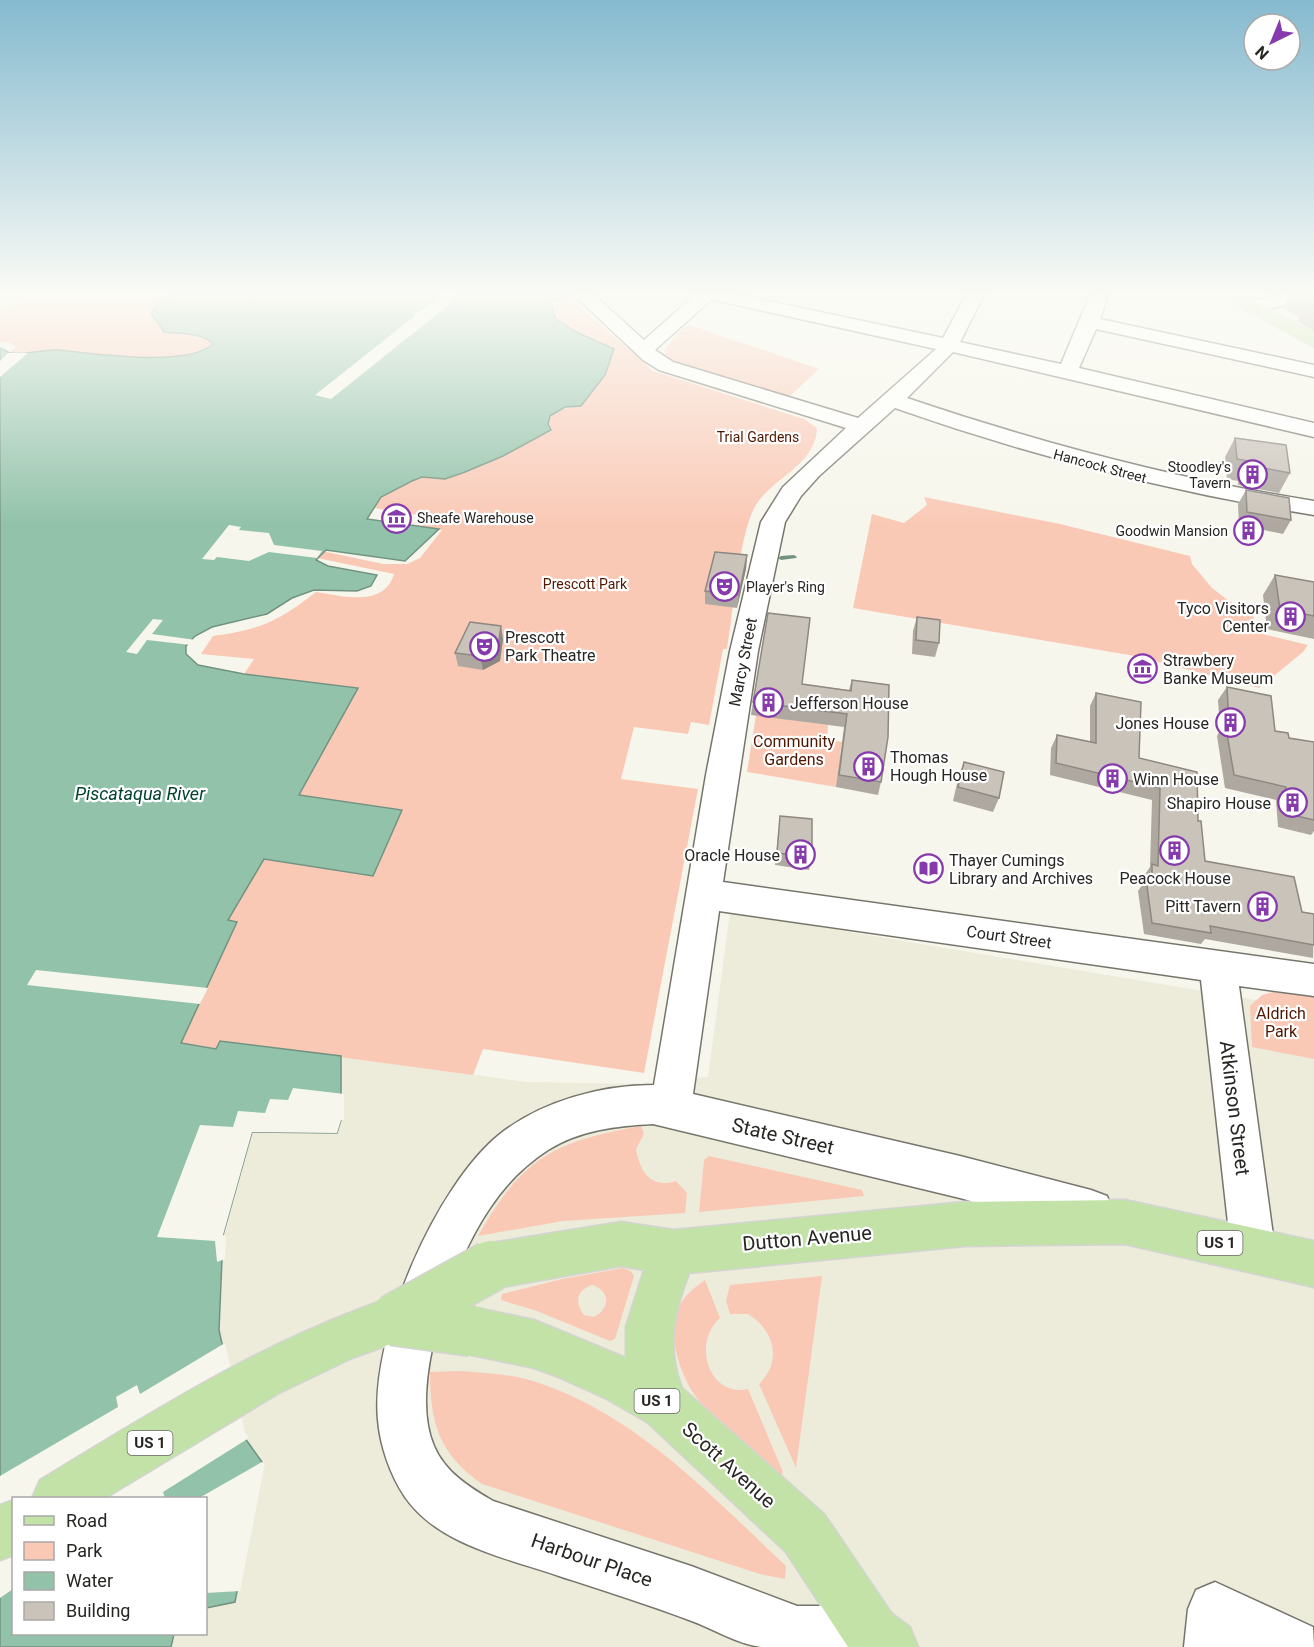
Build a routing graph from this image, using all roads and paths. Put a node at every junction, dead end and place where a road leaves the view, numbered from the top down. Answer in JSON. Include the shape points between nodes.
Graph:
{"nodes":[{"id":1,"x":685,"y":372,"type":"edge"},
{"id":2,"x":924,"y":372,"type":"edge"},
{"id":3,"x":1071,"y":372,"type":"edge"},
{"id":4,"x":892,"y":400,"type":"junction"},
{"id":5,"x":861,"y":426,"type":"junction"},
{"id":6,"x":1314,"y":430,"type":"edge"},
{"id":7,"x":1314,"y":508,"type":"edge"},
{"id":8,"x":704,"y":894,"type":"junction"},
{"id":9,"x":1218,"y":966,"type":"junction"},
{"id":10,"x":1314,"y":980,"type":"edge"},
{"id":11,"x":671,"y":1107,"type":"junction"},
{"id":12,"x":1125,"y":1221,"type":"junction"},
{"id":13,"x":1253,"y":1250,"type":"junction"},
{"id":14,"x":675,"y":1251,"type":"junction"},
{"id":15,"x":1314,"y":1264,"type":"edge"},
{"id":16,"x":393,"y":1320,"type":"junction"},
{"id":17,"x":401,"y":1381,"type":"joint"},
{"id":18,"x":663,"y":1405,"type":"junction"},
{"id":19,"x":60,"y":1497,"type":"edge"},
{"id":20,"x":877,"y":1643,"type":"edge"},
{"id":21,"x":1212,"y":1647,"type":"edge"},
{"id":22,"x":1293,"y":1647,"type":"edge"}],
"edges":[{"from":1,"to":5,"type":"street"},
{"from":2,"to":4,"type":"street","name":"Marcy Street"},
{"from":3,"to":6,"type":"street"},
{"from":4,"to":5,"type":"street","name":"Marcy Street"},
{"from":4,"to":7,"type":"street","name":"Hancock Street","via":[[1109,469]]},
{"from":5,"to":8,"type":"street","name":"Marcy Street","via":[[791,492],[773,522],[734,708]]},
{"from":8,"to":9,"type":"street","name":"Court Street"},
{"from":8,"to":11,"type":"street","name":"Marcy Street"},
{"from":9,"to":10,"type":"street","name":"Court Street"},
{"from":9,"to":13,"type":"street","name":"Atkinson Street"},
{"from":11,"to":12,"type":"street","name":"State Street"},
{"from":11,"to":17,"type":"street","name":"State Street","via":[[640,1105],[580,1113],[551,1124],[505,1157],[466,1204],[444,1246],[414,1322]]},
{"from":12,"to":13,"type":"main road","name":"State Street","number":"US 1"},
{"from":12,"to":14,"type":"main road","name":"Dutton Avenue","number":"US 1","via":[[965,1224]]},
{"from":13,"to":15,"type":"main road","name":"State Street","number":"US 1"},
{"from":14,"to":16,"type":"main road","name":"Dutton Avenue","number":"US 1","bridge":true,"via":[[621,1244],[490,1266]]},
{"from":14,"to":18,"type":"main road","via":[[652,1304],[647,1329],[649,1363]]},
{"from":16,"to":18,"type":"main road","name":"Scott Avenue","number":"US 1","bridge":true,"via":[[534,1344],[624,1382]]},
{"from":16,"to":19,"type":"main road","number":"US 1","via":[[318,1347],[241,1386]]},
{"from":17,"to":20,"type":"street","name":"Harbour Place","via":[[403,1425],[419,1471],[444,1501],[461,1514],[797,1634]]},
{"from":18,"to":20,"type":"main road","name":"Scott Avenue","number":"US 1","via":[[805,1533]]},
{"from":21,"to":22,"type":"street","via":[[1215,1609]]}]}
